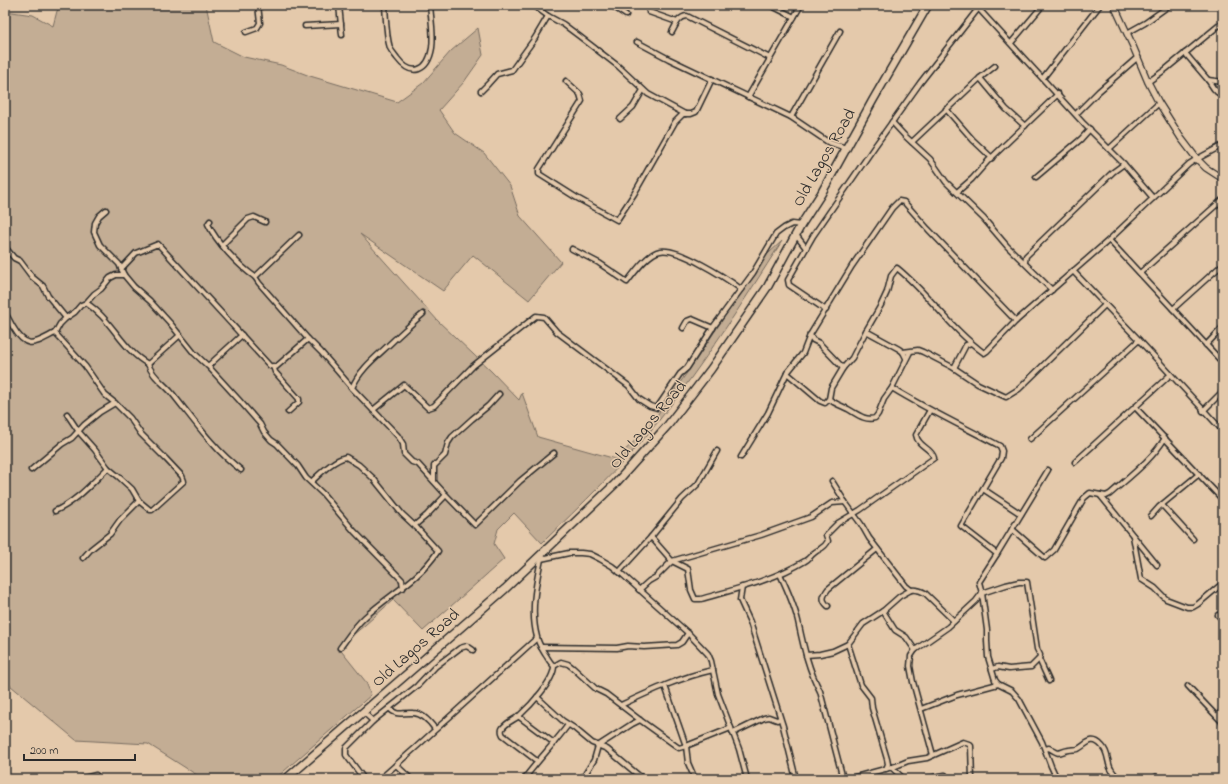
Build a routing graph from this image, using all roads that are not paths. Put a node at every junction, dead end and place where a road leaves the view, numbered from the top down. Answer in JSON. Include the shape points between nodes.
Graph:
{"nodes":[{"id":1,"x":258,"y":5,"type":"edge"},
{"id":2,"x":339,"y":5,"type":"edge"},
{"id":3,"x":385,"y":5,"type":"edge"},
{"id":4,"x":430,"y":5,"type":"edge"},
{"id":5,"x":534,"y":5,"type":"edge"},
{"id":6,"x":611,"y":5,"type":"edge"},
{"id":7,"x":770,"y":5,"type":"edge"},
{"id":8,"x":801,"y":5,"type":"edge"},
{"id":9,"x":928,"y":5,"type":"edge"},
{"id":10,"x":1043,"y":5,"type":"edge"},
{"id":11,"x":1100,"y":5,"type":"edge"},
{"id":12,"x":1114,"y":5,"type":"edge"},
{"id":13,"x":1170,"y":5,"type":"edge"},
{"id":14,"x":979,"y":6,"type":"edge"},
{"id":15,"x":649,"y":12,"type":"dead end"},
{"id":16,"x":626,"y":14,"type":"dead end"},
{"id":17,"x":548,"y":16,"type":"junction"},
{"id":18,"x":794,"y":16,"type":"junction"},
{"id":19,"x":677,"y":22,"type":"junction"},
{"id":20,"x":1223,"y":22,"type":"edge"},
{"id":21,"x":341,"y":24,"type":"junction"},
{"id":22,"x":305,"y":26,"type":"dead end"},
{"id":23,"x":840,"y":31,"type":"dead end"},
{"id":24,"x":246,"y":32,"type":"dead end"},
{"id":25,"x":672,"y":32,"type":"dead end"},
{"id":26,"x":1127,"y":33,"type":"junction"},
{"id":27,"x":342,"y":35,"type":"dead end"},
{"id":28,"x":637,"y":42,"type":"dead end"},
{"id":29,"x":1011,"y":43,"type":"junction"},
{"id":30,"x":1185,"y":53,"type":"junction"},
{"id":31,"x":1138,"y":57,"type":"junction"},
{"id":32,"x":770,"y":58,"type":"junction"},
{"id":33,"x":996,"y":66,"type":"dead end"},
{"id":34,"x":980,"y":78,"type":"junction"},
{"id":35,"x":1043,"y":78,"type":"junction"},
{"id":36,"x":712,"y":79,"type":"junction"},
{"id":37,"x":1208,"y":80,"type":"junction"},
{"id":38,"x":566,"y":81,"type":"dead end"},
{"id":39,"x":1148,"y":82,"type":"junction"},
{"id":40,"x":1223,"y":84,"type":"edge"},
{"id":41,"x":643,"y":90,"type":"junction"},
{"id":42,"x":480,"y":91,"type":"dead end"},
{"id":43,"x":1217,"y":92,"type":"junction"},
{"id":44,"x":1058,"y":94,"type":"junction"},
{"id":45,"x":748,"y":97,"type":"junction"},
{"id":46,"x":1223,"y":97,"type":"edge"},
{"id":47,"x":1159,"y":103,"type":"junction"},
{"id":48,"x":946,"y":109,"type":"junction"},
{"id":49,"x":685,"y":114,"type":"junction"},
{"id":50,"x":1076,"y":114,"type":"junction"},
{"id":51,"x":791,"y":117,"type":"junction"},
{"id":52,"x":620,"y":119,"type":"dead end"},
{"id":53,"x":892,"y":122,"type":"junction"},
{"id":54,"x":1025,"y":126,"type":"junction"},
{"id":55,"x":1090,"y":129,"type":"junction"},
{"id":56,"x":912,"y":142,"type":"junction"},
{"id":57,"x":1223,"y":146,"type":"edge"},
{"id":58,"x":846,"y":148,"type":"junction"},
{"id":59,"x":1109,"y":149,"type":"junction"},
{"id":60,"x":992,"y":158,"type":"junction"},
{"id":61,"x":1197,"y":159,"type":"junction"},
{"id":62,"x":1124,"y":164,"type":"junction"},
{"id":63,"x":1036,"y":177,"type":"dead end"},
{"id":64,"x":1223,"y":179,"type":"edge"},
{"id":65,"x":958,"y":192,"type":"junction"},
{"id":66,"x":1153,"y":198,"type":"junction"},
{"id":67,"x":1223,"y":199,"type":"edge"},
{"id":68,"x":106,"y":210,"type":"dead end"},
{"id":69,"x":210,"y":221,"type":"dead end"},
{"id":70,"x":265,"y":222,"type":"dead end"},
{"id":71,"x":801,"y":226,"type":"junction"},
{"id":72,"x":299,"y":235,"type":"dead end"},
{"id":73,"x":796,"y":235,"type":"junction"},
{"id":74,"x":1109,"y":240,"type":"junction"},
{"id":75,"x":222,"y":245,"type":"junction"},
{"id":76,"x":5,"y":247,"type":"edge"},
{"id":77,"x":806,"y":248,"type":"junction"},
{"id":78,"x":572,"y":249,"type":"dead end"},
{"id":79,"x":1018,"y":256,"type":"junction"},
{"id":80,"x":1026,"y":256,"type":"junction"},
{"id":81,"x":1025,"y":263,"type":"junction"},
{"id":82,"x":1223,"y":264,"type":"edge"},
{"id":83,"x":121,"y":269,"type":"junction"},
{"id":84,"x":1073,"y":271,"type":"junction"},
{"id":85,"x":1140,"y":273,"type":"junction"},
{"id":86,"x":124,"y":275,"type":"junction"},
{"id":87,"x":255,"y":277,"type":"junction"},
{"id":88,"x":741,"y":289,"type":"junction"},
{"id":89,"x":1052,"y":290,"type":"junction"},
{"id":90,"x":86,"y":303,"type":"junction"},
{"id":91,"x":1105,"y":305,"type":"junction"},
{"id":92,"x":1173,"y":308,"type":"junction"},
{"id":93,"x":826,"y":310,"type":"junction"},
{"id":94,"x":5,"y":313,"type":"edge"},
{"id":95,"x":423,"y":314,"type":"dead end"},
{"id":96,"x":66,"y":318,"type":"junction"},
{"id":97,"x":1016,"y":321,"type":"junction"},
{"id":98,"x":1223,"y":327,"type":"edge"},
{"id":99,"x":683,"y":328,"type":"dead end"},
{"id":100,"x":713,"y":328,"type":"junction"},
{"id":101,"x":866,"y":331,"type":"junction"},
{"id":102,"x":55,"y":333,"type":"junction"},
{"id":103,"x":180,"y":335,"type":"junction"},
{"id":104,"x":242,"y":335,"type":"junction"},
{"id":105,"x":810,"y":335,"type":"junction"},
{"id":106,"x":308,"y":339,"type":"junction"},
{"id":107,"x":1139,"y":340,"type":"junction"},
{"id":108,"x":971,"y":343,"type":"junction"},
{"id":109,"x":1206,"y":344,"type":"junction"},
{"id":110,"x":903,"y":352,"type":"junction"},
{"id":111,"x":910,"y":352,"type":"junction"},
{"id":112,"x":906,"y":358,"type":"junction"},
{"id":113,"x":1223,"y":363,"type":"edge"},
{"id":114,"x":148,"y":364,"type":"junction"},
{"id":115,"x":208,"y":366,"type":"junction"},
{"id":116,"x":273,"y":366,"type":"junction"},
{"id":117,"x":843,"y":368,"type":"junction"},
{"id":118,"x":954,"y":368,"type":"junction"},
{"id":119,"x":788,"y":373,"type":"junction"},
{"id":120,"x":1170,"y":375,"type":"junction"},
{"id":121,"x":352,"y":388,"type":"junction"},
{"id":122,"x":892,"y":388,"type":"junction"},
{"id":123,"x":1223,"y":392,"type":"edge"},
{"id":124,"x":499,"y":394,"type":"dead end"},
{"id":125,"x":829,"y":399,"type":"junction"},
{"id":126,"x":115,"y":403,"type":"junction"},
{"id":127,"x":1135,"y":406,"type":"junction"},
{"id":128,"x":373,"y":410,"type":"junction"},
{"id":129,"x":930,"y":410,"type":"junction"},
{"id":130,"x":1203,"y":410,"type":"junction"},
{"id":131,"x":288,"y":412,"type":"dead end"},
{"id":132,"x":67,"y":414,"type":"dead end"},
{"id":133,"x":1223,"y":431,"type":"edge"},
{"id":134,"x":79,"y":432,"type":"junction"},
{"id":135,"x":1030,"y":438,"type":"dead end"},
{"id":136,"x":1165,"y":438,"type":"junction"},
{"id":137,"x":718,"y":451,"type":"dead end"},
{"id":138,"x":554,"y":453,"type":"dead end"},
{"id":139,"x":741,"y":457,"type":"dead end"},
{"id":140,"x":1075,"y":462,"type":"dead end"},
{"id":141,"x":108,"y":468,"type":"junction"},
{"id":142,"x":31,"y":470,"type":"dead end"},
{"id":143,"x":241,"y":470,"type":"dead end"},
{"id":144,"x":1048,"y":470,"type":"dead end"},
{"id":145,"x":1199,"y":474,"type":"junction"},
{"id":146,"x":434,"y":481,"type":"junction"},
{"id":147,"x":832,"y":481,"type":"dead end"},
{"id":148,"x":311,"y":482,"type":"junction"},
{"id":149,"x":983,"y":488,"type":"junction"},
{"id":150,"x":446,"y":495,"type":"junction"},
{"id":151,"x":1100,"y":496,"type":"junction"},
{"id":152,"x":1223,"y":500,"type":"edge"},
{"id":153,"x":139,"y":501,"type":"junction"},
{"id":154,"x":845,"y":502,"type":"junction"},
{"id":155,"x":1162,"y":505,"type":"junction"},
{"id":156,"x":55,"y":511,"type":"dead end"},
{"id":157,"x":854,"y":514,"type":"junction"},
{"id":158,"x":1021,"y":514,"type":"junction"},
{"id":159,"x":1152,"y":516,"type":"dead end"},
{"id":160,"x":414,"y":525,"type":"junction"},
{"id":161,"x":1012,"y":529,"type":"junction"},
{"id":162,"x":1133,"y":536,"type":"junction"},
{"id":163,"x":652,"y":537,"type":"junction"},
{"id":164,"x":1193,"y":539,"type":"dead end"},
{"id":165,"x":877,"y":549,"type":"junction"},
{"id":166,"x":997,"y":554,"type":"junction"},
{"id":167,"x":83,"y":558,"type":"dead end"},
{"id":168,"x":539,"y":558,"type":"junction"},
{"id":169,"x":672,"y":561,"type":"junction"},
{"id":170,"x":1157,"y":565,"type":"dead end"},
{"id":171,"x":619,"y":572,"type":"junction"},
{"id":172,"x":780,"y":574,"type":"junction"},
{"id":173,"x":1223,"y":583,"type":"edge"},
{"id":174,"x":742,"y":587,"type":"junction"},
{"id":175,"x":403,"y":588,"type":"junction"},
{"id":176,"x":639,"y":590,"type":"junction"},
{"id":177,"x":911,"y":590,"type":"junction"},
{"id":178,"x":982,"y":593,"type":"junction"},
{"id":179,"x":828,"y":606,"type":"dead end"},
{"id":180,"x":883,"y":611,"type":"junction"},
{"id":181,"x":1218,"y":616,"type":"dead end"},
{"id":182,"x":1223,"y":620,"type":"edge"},
{"id":183,"x":954,"y":621,"type":"junction"},
{"id":184,"x":688,"y":633,"type":"junction"},
{"id":185,"x":537,"y":638,"type":"junction"},
{"id":186,"x":848,"y":644,"type":"junction"},
{"id":187,"x":541,"y":647,"type":"junction"},
{"id":188,"x":340,"y":648,"type":"dead end"},
{"id":189,"x":473,"y":650,"type":"dead end"},
{"id":190,"x":915,"y":650,"type":"junction"},
{"id":191,"x":806,"y":655,"type":"junction"},
{"id":192,"x":1039,"y":659,"type":"junction"},
{"id":193,"x":554,"y":666,"type":"junction"},
{"id":194,"x":713,"y":670,"type":"junction"},
{"id":195,"x":992,"y":670,"type":"junction"},
{"id":196,"x":1049,"y":681,"type":"dead end"},
{"id":197,"x":998,"y":684,"type":"junction"},
{"id":198,"x":666,"y":686,"type":"junction"},
{"id":199,"x":1188,"y":686,"type":"dead end"},
{"id":200,"x":536,"y":697,"type":"junction"},
{"id":201,"x":621,"y":705,"type":"junction"},
{"id":202,"x":389,"y":708,"type":"junction"},
{"id":203,"x":921,"y":709,"type":"junction"},
{"id":204,"x":1223,"y":710,"type":"edge"},
{"id":205,"x":363,"y":711,"type":"junction"},
{"id":206,"x":518,"y":716,"type":"junction"},
{"id":207,"x":1217,"y":716,"type":"junction"},
{"id":208,"x":779,"y":719,"type":"junction"},
{"id":209,"x":640,"y":720,"type":"junction"},
{"id":210,"x":374,"y":721,"type":"junction"},
{"id":211,"x":1223,"y":723,"type":"edge"},
{"id":212,"x":568,"y":724,"type":"junction"},
{"id":213,"x":731,"y":728,"type":"junction"},
{"id":214,"x":435,"y":730,"type":"junction"},
{"id":215,"x":733,"y":733,"type":"junction"},
{"id":216,"x":554,"y":743,"type":"junction"},
{"id":217,"x":598,"y":746,"type":"junction"},
{"id":218,"x":686,"y":746,"type":"junction"},
{"id":219,"x":1045,"y":749,"type":"junction"},
{"id":220,"x":933,"y":756,"type":"junction"},
{"id":221,"x":537,"y":761,"type":"junction"},
{"id":222,"x":396,"y":765,"type":"junction"},
{"id":223,"x":888,"y":768,"type":"junction"},
{"id":224,"x":945,"y":774,"type":"dead end"},
{"id":225,"x":96,"y":775,"type":"dead end"},
{"id":226,"x":5,"y":776,"type":"edge"},
{"id":227,"x":6,"y":779,"type":"edge"},
{"id":228,"x":80,"y":779,"type":"edge"},
{"id":229,"x":286,"y":779,"type":"edge"},
{"id":230,"x":364,"y":779,"type":"edge"},
{"id":231,"x":380,"y":779,"type":"edge"},
{"id":232,"x":411,"y":779,"type":"edge"},
{"id":233,"x":524,"y":779,"type":"edge"},
{"id":234,"x":582,"y":779,"type":"edge"},
{"id":235,"x":643,"y":779,"type":"edge"},
{"id":236,"x":695,"y":779,"type":"edge"},
{"id":237,"x":747,"y":779,"type":"edge"},
{"id":238,"x":796,"y":779,"type":"edge"},
{"id":239,"x":843,"y":779,"type":"edge"},
{"id":240,"x":848,"y":779,"type":"edge"},
{"id":241,"x":904,"y":779,"type":"edge"},
{"id":242,"x":924,"y":779,"type":"edge"},
{"id":243,"x":972,"y":779,"type":"edge"},
{"id":244,"x":1057,"y":779,"type":"edge"},
{"id":245,"x":1118,"y":779,"type":"edge"}],
"edges":[{"from":1,"to":24,"type":"street","via":[[260,23],[257,28]]},
{"from":2,"to":21,"type":"street"},
{"from":3,"to":4,"type":"street","via":[[392,51],[408,69],[416,71],[424,66],[431,50]]},
{"from":5,"to":17,"type":"street"},
{"from":6,"to":16,"type":"street"},
{"from":7,"to":18,"type":"street"},
{"from":8,"to":18,"type":"street"},
{"from":9,"to":58,"type":"main road","name":"Old Lagos Road"},
{"from":10,"to":29,"type":"street"},
{"from":11,"to":35,"type":"street"},
{"from":12,"to":26,"type":"street"},
{"from":13,"to":26,"type":"street"},
{"from":14,"to":29,"type":"street"},
{"from":14,"to":53,"type":"street"},
{"from":15,"to":19,"type":"street"},
{"from":17,"to":41,"type":"street","via":[[563,24],[618,66]]},
{"from":17,"to":42,"type":"street","via":[[512,70],[497,74]]},
{"from":18,"to":32,"type":"street"},
{"from":19,"to":25,"type":"street"},
{"from":19,"to":32,"type":"street","via":[[687,16]]},
{"from":20,"to":30,"type":"street"},
{"from":21,"to":22,"type":"street"},
{"from":21,"to":27,"type":"street"},
{"from":23,"to":51,"type":"street"},
{"from":26,"to":31,"type":"street"},
{"from":28,"to":36,"type":"street"},
{"from":29,"to":35,"type":"street"},
{"from":30,"to":37,"type":"street"},
{"from":30,"to":39,"type":"street"},
{"from":31,"to":39,"type":"street"},
{"from":31,"to":50,"type":"street"},
{"from":32,"to":45,"type":"street"},
{"from":33,"to":34,"type":"street"},
{"from":34,"to":48,"type":"street"},
{"from":34,"to":54,"type":"street","via":[[1010,113]]},
{"from":35,"to":44,"type":"street"},
{"from":36,"to":45,"type":"street"},
{"from":36,"to":49,"type":"street","via":[[696,112]]},
{"from":37,"to":40,"type":"street"},
{"from":37,"to":43,"type":"street"},
{"from":38,"to":49,"type":"street","via":[[580,94],[582,101],[539,169],[539,174],[616,220],[619,219],[675,122]]},
{"from":39,"to":47,"type":"street"},
{"from":40,"to":43,"type":"street"},
{"from":41,"to":49,"type":"street"},
{"from":41,"to":52,"type":"street","via":[[633,107]]},
{"from":43,"to":46,"type":"street"},
{"from":44,"to":50,"type":"street"},
{"from":44,"to":54,"type":"street"},
{"from":45,"to":51,"type":"street"},
{"from":47,"to":59,"type":"street"},
{"from":47,"to":61,"type":"street"},
{"from":48,"to":56,"type":"street"},
{"from":48,"to":60,"type":"street"},
{"from":50,"to":55,"type":"street"},
{"from":51,"to":58,"type":"street","via":[[828,142]]},
{"from":53,"to":56,"type":"street"},
{"from":53,"to":77,"type":"street"},
{"from":54,"to":60,"type":"street"},
{"from":55,"to":59,"type":"street"},
{"from":55,"to":63,"type":"street"},
{"from":56,"to":65,"type":"street","via":[[930,159],[946,182]]},
{"from":57,"to":61,"type":"street"},
{"from":58,"to":71,"type":"main road","name":"Old Lagos Road"},
{"from":59,"to":62,"type":"street"},
{"from":60,"to":65,"type":"street"},
{"from":61,"to":64,"type":"street"},
{"from":61,"to":66,"type":"street"},
{"from":62,"to":66,"type":"street"},
{"from":62,"to":80,"type":"street"},
{"from":65,"to":79,"type":"street"},
{"from":66,"to":74,"type":"street"},
{"from":67,"to":85,"type":"street"},
{"from":68,"to":83,"type":"street","via":[[95,223],[94,232],[100,245]]},
{"from":69,"to":75,"type":"street","via":[[208,224],[211,230]]},
{"from":70,"to":75,"type":"street","via":[[254,217],[248,219]]},
{"from":71,"to":73,"type":"main road","name":"Old Lagos Road"},
{"from":71,"to":88,"type":"street","via":[[792,224],[776,234]]},
{"from":72,"to":87,"type":"street"},
{"from":73,"to":77,"type":"street"},
{"from":73,"to":168,"type":"main road","name":"Old Lagos Road","via":[[768,286],[688,400],[615,484]]},
{"from":74,"to":84,"type":"street"},
{"from":74,"to":85,"type":"street"},
{"from":75,"to":87,"type":"street","via":[[239,265]]},
{"from":76,"to":96,"type":"street","via":[[43,286]]},
{"from":77,"to":93,"type":"street","via":[[788,282],[791,287]]},
{"from":78,"to":88,"type":"street","via":[[627,282],[648,258],[663,250],[690,259],[723,276]]},
{"from":79,"to":80,"type":"street"},
{"from":79,"to":81,"type":"street"},
{"from":80,"to":81,"type":"street"},
{"from":81,"to":89,"type":"street"},
{"from":82,"to":92,"type":"street"},
{"from":83,"to":86,"type":"street"},
{"from":83,"to":104,"type":"street","via":[[136,254],[158,244]]},
{"from":84,"to":89,"type":"street"},
{"from":84,"to":91,"type":"street"},
{"from":85,"to":92,"type":"street"},
{"from":86,"to":90,"type":"street","via":[[110,278]]},
{"from":86,"to":103,"type":"street"},
{"from":87,"to":106,"type":"street"},
{"from":88,"to":100,"type":"street"},
{"from":89,"to":97,"type":"street"},
{"from":90,"to":96,"type":"street"},
{"from":90,"to":114,"type":"street"},
{"from":91,"to":107,"type":"street"},
{"from":91,"to":118,"type":"street","via":[[1019,389],[1006,396],[978,384]]},
{"from":92,"to":109,"type":"street"},
{"from":93,"to":97,"type":"street","via":[[852,266],[899,201],[904,202]]},
{"from":93,"to":105,"type":"street"},
{"from":94,"to":102,"type":"street","via":[[17,334],[31,344]]},
{"from":95,"to":121,"type":"street","via":[[367,366]]},
{"from":96,"to":102,"type":"street"},
{"from":97,"to":108,"type":"street","via":[[984,353]]},
{"from":98,"to":109,"type":"street"},
{"from":99,"to":100,"type":"street","via":[[692,318]]},
{"from":100,"to":128,"type":"street","via":[[657,408],[639,399],[630,386],[557,332],[544,317],[536,316],[473,366],[434,406],[428,408],[404,385]]},
{"from":101,"to":108,"type":"street","via":[[897,268],[913,281]]},
{"from":101,"to":110,"type":"street"},
{"from":101,"to":117,"type":"street","via":[[852,358]]},
{"from":102,"to":126,"type":"street","via":[[85,366],[105,395]]},
{"from":103,"to":114,"type":"street"},
{"from":103,"to":115,"type":"street"},
{"from":104,"to":115,"type":"street"},
{"from":104,"to":116,"type":"street","via":[[270,366]]},
{"from":105,"to":117,"type":"street"},
{"from":105,"to":119,"type":"street","via":[[803,353]]},
{"from":106,"to":116,"type":"street"},
{"from":106,"to":121,"type":"street"},
{"from":107,"to":120,"type":"street"},
{"from":107,"to":135,"type":"street"},
{"from":108,"to":118,"type":"street","via":[[966,345]]},
{"from":109,"to":113,"type":"street"},
{"from":110,"to":111,"type":"street"},
{"from":110,"to":112,"type":"street"},
{"from":111,"to":112,"type":"street"},
{"from":111,"to":118,"type":"street","via":[[918,350]]},
{"from":112,"to":122,"type":"street"},
{"from":114,"to":143,"type":"street","via":[[156,377],[170,390],[217,448]]},
{"from":115,"to":148,"type":"street","via":[[271,440]]},
{"from":116,"to":131,"type":"street","via":[[299,399]]},
{"from":117,"to":125,"type":"street","via":[[831,388]]},
{"from":119,"to":125,"type":"street","via":[[820,401],[825,403]]},
{"from":119,"to":139,"type":"street","via":[[768,413]]},
{"from":120,"to":127,"type":"street"},
{"from":120,"to":130,"type":"street"},
{"from":121,"to":128,"type":"street"},
{"from":122,"to":125,"type":"street","via":[[878,414],[871,419],[860,416]]},
{"from":122,"to":129,"type":"street"},
{"from":123,"to":130,"type":"street"},
{"from":124,"to":146,"type":"street","via":[[452,437],[446,455],[434,466]]},
{"from":126,"to":134,"type":"street","via":[[100,412]]},
{"from":126,"to":153,"type":"street","via":[[184,481],[152,510]]},
{"from":127,"to":136,"type":"street"},
{"from":127,"to":140,"type":"street"},
{"from":128,"to":146,"type":"street","via":[[398,436],[403,444],[404,454]]},
{"from":129,"to":149,"type":"street","via":[[1000,446],[1001,458]]},
{"from":129,"to":157,"type":"street","via":[[916,435],[920,444],[931,452],[934,458]]},
{"from":130,"to":133,"type":"street"},
{"from":132,"to":134,"type":"street"},
{"from":134,"to":141,"type":"street"},
{"from":134,"to":142,"type":"street"},
{"from":136,"to":145,"type":"street"},
{"from":136,"to":151,"type":"street","via":[[1160,447],[1110,494]]},
{"from":137,"to":163,"type":"street","via":[[698,484],[682,499]]},
{"from":138,"to":150,"type":"street","via":[[520,481],[475,525]]},
{"from":141,"to":153,"type":"street","via":[[132,489]]},
{"from":141,"to":156,"type":"street","via":[[63,508]]},
{"from":144,"to":158,"type":"street"},
{"from":145,"to":152,"type":"street"},
{"from":145,"to":155,"type":"street"},
{"from":146,"to":150,"type":"street"},
{"from":147,"to":154,"type":"street"},
{"from":148,"to":160,"type":"street","via":[[333,463],[346,457],[373,478]]},
{"from":148,"to":175,"type":"street","via":[[402,580]]},
{"from":149,"to":158,"type":"street"},
{"from":149,"to":166,"type":"street","via":[[961,526]]},
{"from":150,"to":160,"type":"street"},
{"from":151,"to":161,"type":"street","via":[[1090,493],[1084,498],[1054,550],[1045,558]]},
{"from":151,"to":162,"type":"street"},
{"from":153,"to":167,"type":"street","via":[[110,534]]},
{"from":154,"to":157,"type":"street"},
{"from":154,"to":169,"type":"street","via":[[832,503],[812,516],[761,535]]},
{"from":155,"to":159,"type":"street"},
{"from":155,"to":164,"type":"street"},
{"from":157,"to":165,"type":"street"},
{"from":157,"to":172,"type":"street","via":[[838,523],[826,535],[826,547]]},
{"from":158,"to":161,"type":"street"},
{"from":160,"to":175,"type":"street","via":[[438,551],[429,564]]},
{"from":161,"to":166,"type":"street"},
{"from":162,"to":170,"type":"street"},
{"from":162,"to":173,"type":"street","via":[[1141,579],[1166,599],[1193,607]]},
{"from":163,"to":169,"type":"street"},
{"from":163,"to":171,"type":"street"},
{"from":165,"to":177,"type":"street"},
{"from":165,"to":179,"type":"street","via":[[828,589],[823,600]]},
{"from":166,"to":178,"type":"street","via":[[979,582]]},
{"from":168,"to":171,"type":"street","via":[[581,552],[600,559]]},
{"from":168,"to":185,"type":"street","via":[[534,604]]},
{"from":168,"to":205,"type":"main road","name":"Old Lagos Road"},
{"from":169,"to":174,"type":"street","via":[[688,569],[695,600]]},
{"from":169,"to":176,"type":"street"},
{"from":171,"to":176,"type":"street"},
{"from":172,"to":174,"type":"street"},
{"from":172,"to":191,"type":"street","via":[[791,598]]},
{"from":174,"to":208,"type":"street","via":[[740,600],[750,622]]},
{"from":175,"to":188,"type":"street","via":[[354,627]]},
{"from":176,"to":184,"type":"street"},
{"from":177,"to":180,"type":"street"},
{"from":177,"to":183,"type":"street","via":[[921,590]]},
{"from":178,"to":183,"type":"street"},
{"from":178,"to":192,"type":"street","via":[[1006,585],[1027,582]]},
{"from":178,"to":195,"type":"street","via":[[988,657]]},
{"from":180,"to":186,"type":"street","via":[[863,624]]},
{"from":180,"to":190,"type":"street","via":[[896,630],[906,637]]},
{"from":181,"to":182,"type":"street"},
{"from":183,"to":190,"type":"street"},
{"from":184,"to":187,"type":"street","via":[[682,642],[668,646]]},
{"from":184,"to":194,"type":"street","via":[[708,654]]},
{"from":185,"to":187,"type":"street"},
{"from":185,"to":214,"type":"street"},
{"from":186,"to":191,"type":"street","via":[[833,651]]},
{"from":186,"to":223,"type":"street","via":[[861,685],[871,698]]},
{"from":187,"to":193,"type":"street"},
{"from":189,"to":202,"type":"street","via":[[467,646],[460,648]]},
{"from":190,"to":203,"type":"street","via":[[911,656],[910,666]]},
{"from":191,"to":239,"type":"street","via":[[820,691]]},
{"from":192,"to":195,"type":"street","via":[[1031,667],[998,667]]},
{"from":192,"to":196,"type":"street"},
{"from":193,"to":200,"type":"street","via":[[554,674]]},
{"from":193,"to":201,"type":"street","via":[[560,662],[568,664],[596,689]]},
{"from":194,"to":198,"type":"street","via":[[693,674]]},
{"from":194,"to":213,"type":"street","via":[[718,694]]},
{"from":195,"to":197,"type":"street"},
{"from":197,"to":203,"type":"street","via":[[957,694]]},
{"from":197,"to":219,"type":"street","via":[[1019,698]]},
{"from":198,"to":201,"type":"street"},
{"from":198,"to":218,"type":"street"},
{"from":199,"to":207,"type":"street"},
{"from":200,"to":206,"type":"street"},
{"from":200,"to":212,"type":"street"},
{"from":201,"to":209,"type":"street"},
{"from":202,"to":210,"type":"street"},
{"from":202,"to":214,"type":"street","via":[[396,713],[414,712]]},
{"from":203,"to":220,"type":"street"},
{"from":204,"to":207,"type":"street"},
{"from":205,"to":210,"type":"street"},
{"from":205,"to":229,"type":"main road","name":"Old Lagos Road"},
{"from":206,"to":216,"type":"street"},
{"from":206,"to":221,"type":"street","via":[[502,729],[502,733]]},
{"from":207,"to":211,"type":"street"},
{"from":208,"to":215,"type":"street","via":[[764,718]]},
{"from":208,"to":238,"type":"street"},
{"from":209,"to":217,"type":"street"},
{"from":209,"to":218,"type":"street","via":[[679,748]]},
{"from":210,"to":230,"type":"street","via":[[346,748],[346,755]]},
{"from":212,"to":216,"type":"street"},
{"from":212,"to":217,"type":"street"},
{"from":213,"to":215,"type":"street"},
{"from":213,"to":218,"type":"street"},
{"from":214,"to":222,"type":"street"},
{"from":215,"to":237,"type":"street"},
{"from":216,"to":221,"type":"street"},
{"from":217,"to":234,"type":"street","via":[[594,760]]},
{"from":217,"to":235,"type":"street","via":[[607,749]]},
{"from":218,"to":236,"type":"street","via":[[687,760]]},
{"from":219,"to":244,"type":"street"},
{"from":219,"to":245,"type":"street","via":[[1061,753],[1076,750],[1089,741],[1098,742],[1105,749],[1110,768]]},
{"from":220,"to":223,"type":"street"},
{"from":220,"to":243,"type":"street","via":[[960,743],[969,744],[972,749]]},
{"from":221,"to":233,"type":"street"},
{"from":222,"to":231,"type":"street"},
{"from":222,"to":232,"type":"street"},
{"from":223,"to":240,"type":"street"},
{"from":223,"to":241,"type":"street"},
{"from":224,"to":242,"type":"street"},
{"from":225,"to":228,"type":"street"},
{"from":226,"to":227,"type":"street"}]}
